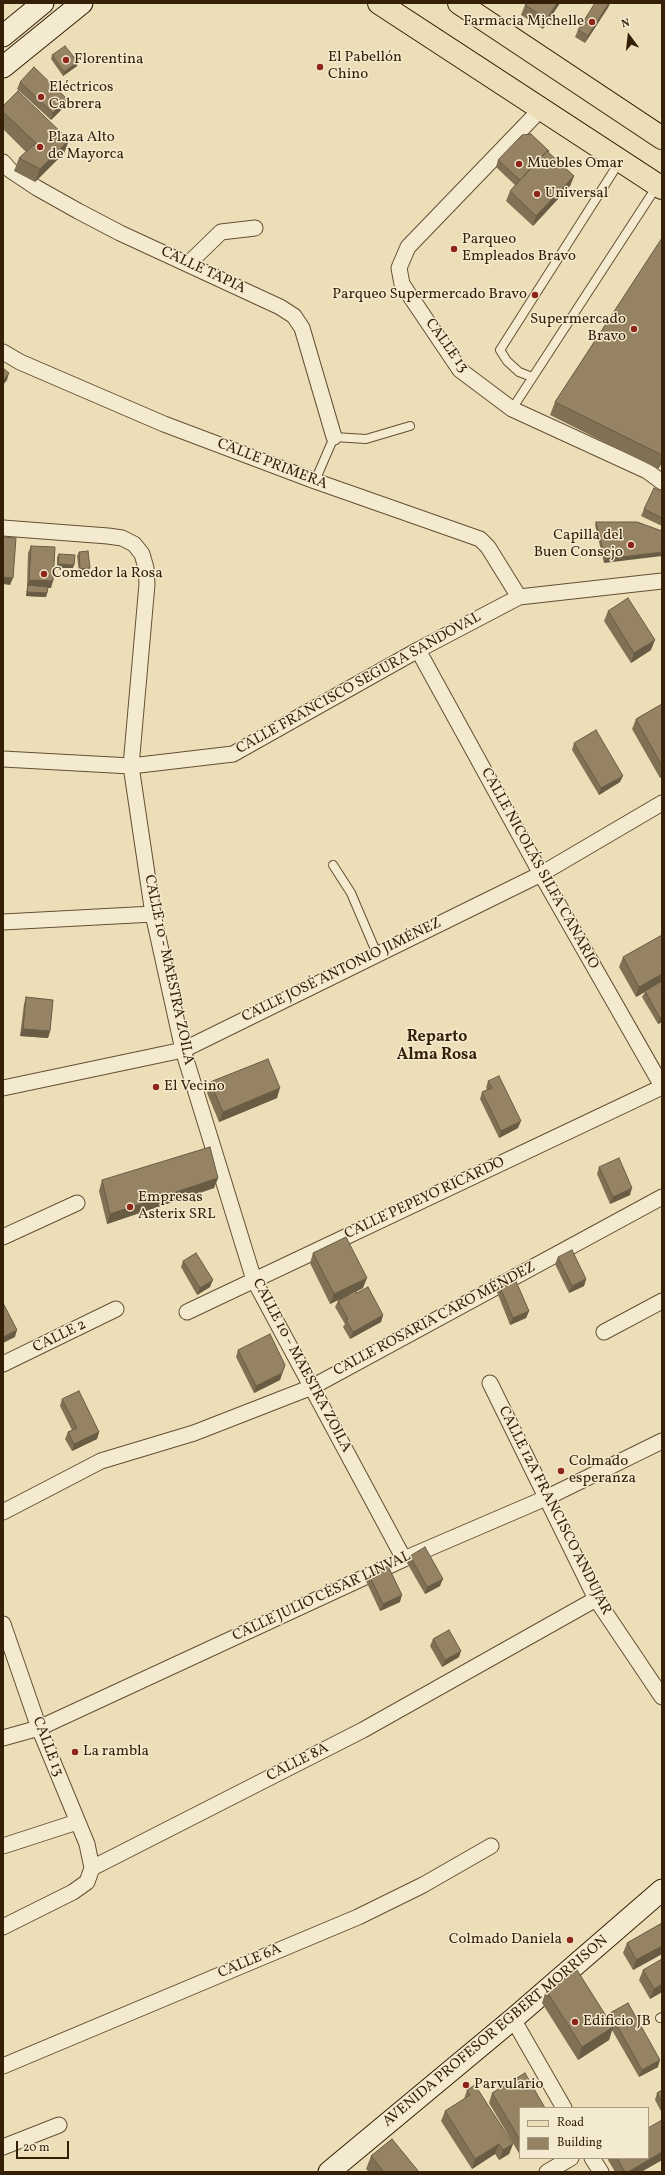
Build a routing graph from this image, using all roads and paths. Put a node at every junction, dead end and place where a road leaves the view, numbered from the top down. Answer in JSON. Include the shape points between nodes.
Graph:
{"nodes":[{"id":1,"x":43,"y":3,"type":"edge"},
{"id":2,"x":82,"y":3,"type":"edge"},
{"id":3,"x":379,"y":3,"type":"edge"},
{"id":4,"x":459,"y":3,"type":"edge"},
{"id":5,"x":3,"y":36,"type":"edge"},
{"id":6,"x":3,"y":67,"type":"edge"},
{"id":7,"x":541,"y":109,"type":"junction"},
{"id":8,"x":662,"y":138,"type":"edge"},
{"id":9,"x":620,"y":161,"type":"junction"},
{"id":10,"x":3,"y":162,"type":"edge"},
{"id":11,"x":660,"y":187,"type":"edge"},
{"id":12,"x":255,"y":228,"type":"dead end"},
{"id":13,"x":188,"y":264,"type":"junction"},
{"id":14,"x":3,"y":352,"type":"edge"},
{"id":15,"x":532,"y":377,"type":"junction"},
{"id":16,"x":512,"y":410,"type":"junction"},
{"id":17,"x":410,"y":426,"type":"dead end"},
{"id":18,"x":334,"y":437,"type":"junction"},
{"id":19,"x":315,"y":481,"type":"junction"},
{"id":20,"x":662,"y":482,"type":"edge"},
{"id":21,"x":3,"y":528,"type":"edge"},
{"id":22,"x":662,"y":581,"type":"edge"},
{"id":23,"x":519,"y":597,"type":"junction"},
{"id":24,"x":418,"y":650,"type":"junction"},
{"id":25,"x":3,"y":759,"type":"edge"},
{"id":26,"x":131,"y":766,"type":"junction"},
{"id":27,"x":662,"y":803,"type":"edge"},
{"id":28,"x":333,"y":865,"type":"dead end"},
{"id":29,"x":541,"y":874,"type":"junction"},
{"id":30,"x":152,"y":914,"type":"junction"},
{"id":31,"x":3,"y":922,"type":"edge"},
{"id":32,"x":378,"y":954,"type":"junction"},
{"id":33,"x":183,"y":1050,"type":"junction"},
{"id":34,"x":662,"y":1086,"type":"edge"},
{"id":35,"x":3,"y":1088,"type":"edge"},
{"id":36,"x":662,"y":1197,"type":"edge"},
{"id":37,"x":77,"y":1203,"type":"dead end"},
{"id":38,"x":3,"y":1237,"type":"edge"},
{"id":39,"x":254,"y":1280,"type":"junction"},
{"id":40,"x":662,"y":1302,"type":"edge"},
{"id":41,"x":116,"y":1309,"type":"dead end"},
{"id":42,"x":188,"y":1312,"type":"dead end"},
{"id":43,"x":604,"y":1332,"type":"dead end"},
{"id":44,"x":3,"y":1364,"type":"edge"},
{"id":45,"x":490,"y":1383,"type":"dead end"},
{"id":46,"x":312,"y":1387,"type":"junction"},
{"id":47,"x":662,"y":1441,"type":"edge"},
{"id":48,"x":546,"y":1498,"type":"junction"},
{"id":49,"x":3,"y":1512,"type":"edge"},
{"id":50,"x":404,"y":1559,"type":"junction"},
{"id":51,"x":596,"y":1599,"type":"junction"},
{"id":52,"x":3,"y":1624,"type":"edge"},
{"id":53,"x":662,"y":1697,"type":"edge"},
{"id":54,"x":39,"y":1728,"type":"junction"},
{"id":55,"x":3,"y":1738,"type":"edge"},
{"id":56,"x":77,"y":1822,"type":"junction"},
{"id":57,"x":3,"y":1846,"type":"edge"},
{"id":58,"x":490,"y":1846,"type":"dead end"},
{"id":59,"x":92,"y":1868,"type":"junction"},
{"id":60,"x":662,"y":1890,"type":"edge"},
{"id":61,"x":3,"y":1927,"type":"edge"},
{"id":62,"x":512,"y":2019,"type":"junction"},
{"id":63,"x":3,"y":2066,"type":"edge"},
{"id":64,"x":563,"y":2107,"type":"edge"},
{"id":65,"x":59,"y":2125,"type":"dead end"},
{"id":66,"x":3,"y":2147,"type":"edge"},
{"id":67,"x":569,"y":2159,"type":"edge"},
{"id":68,"x":593,"y":2159,"type":"edge"},
{"id":69,"x":329,"y":2172,"type":"edge"},
{"id":70,"x":547,"y":2172,"type":"edge"},
{"id":71,"x":601,"y":2172,"type":"edge"}],
"edges":[{"from":1,"to":5,"type":"street"},
{"from":2,"to":6,"type":"street"},
{"from":3,"to":7,"type":"main road"},
{"from":4,"to":8,"type":"main road"},
{"from":7,"to":9,"type":"main road"},
{"from":7,"to":16,"type":"street","name":"CALLE 13","via":[[408,246],[399,268],[402,284],[460,370]]},
{"from":9,"to":11,"type":"main road"},
{"from":9,"to":15,"type":"lane","via":[[500,350],[518,372]]},
{"from":10,"to":13,"type":"street","name":"CALLE TAPIA","via":[[10,170],[59,201]]},
{"from":11,"to":15,"type":"lane"},
{"from":12,"to":13,"type":"street","via":[[221,232]]},
{"from":13,"to":18,"type":"street","name":"CALLE TAPIA","via":[[294,316],[302,328]]},
{"from":14,"to":19,"type":"street","name":"CALLE PRIMERA","via":[[20,362],[164,424]]},
{"from":15,"to":16,"type":"lane"},
{"from":16,"to":20,"type":"street","name":"CALLE 13","via":[[647,471]]},
{"from":17,"to":18,"type":"lane","via":[[366,439]]},
{"from":18,"to":19,"type":"lane"},
{"from":19,"to":23,"type":"street","name":"CALLE PRIMERA","via":[[480,539],[488,547]]},
{"from":21,"to":26,"type":"street","name":"CALLE 10 - MAESTRA ZOILA","via":[[122,538],[134,544],[142,554],[148,584]]},
{"from":22,"to":23,"type":"street","name":"CALLE FRANCISCO SEGURA SANDOVAL"},
{"from":23,"to":24,"type":"street","name":"CALLE FRANCISCO SEGURA SANDOVAL"},
{"from":24,"to":26,"type":"street","name":"CALLE FRANCISCO SEGURA SANDOVAL","via":[[233,754]]},
{"from":24,"to":29,"type":"street","name":"CALLE NICOLÁS SILFA CANARIO"},
{"from":25,"to":26,"type":"street","name":"CALLE FRANCISCO SEGURA SANDOVAL"},
{"from":26,"to":30,"type":"street","name":"CALLE 10 - MAESTRA ZOILA"},
{"from":27,"to":29,"type":"street","name":"CALLE JOSÉ ANTONIO JIMÉNEZ"},
{"from":28,"to":32,"type":"lane","via":[[351,893]]},
{"from":29,"to":32,"type":"street","name":"CALLE JOSÉ ANTONIO JIMÉNEZ"},
{"from":29,"to":34,"type":"street","name":"CALLE NICOLÁS SILFA CANARIO"},
{"from":30,"to":31,"type":"street"},
{"from":30,"to":33,"type":"street","name":"CALLE 10 - MAESTRA ZOILA"},
{"from":32,"to":33,"type":"street","name":"CALLE JOSÉ ANTONIO JIMÉNEZ"},
{"from":33,"to":35,"type":"street","name":"CALLE JOSÉ ANTONIO JIMÉNEZ"},
{"from":33,"to":39,"type":"street","name":"CALLE 10 - MAESTRA ZOILA"},
{"from":34,"to":39,"type":"street","name":"CALLE PEPEYO RICARDO"},
{"from":36,"to":46,"type":"street","name":"CALLE ROSARIA CARO MÉNDEZ"},
{"from":37,"to":38,"type":"street"},
{"from":39,"to":42,"type":"street","name":"CALLE PEPEYO RICARDO"},
{"from":39,"to":46,"type":"street","name":"CALLE 10 - MAESTRA ZOILA"},
{"from":40,"to":43,"type":"street"},
{"from":41,"to":44,"type":"street","name":"CALLE 2"},
{"from":45,"to":48,"type":"street","name":"CALLE 12A FRANCISCO ANDUJAR"},
{"from":46,"to":49,"type":"street","name":"CALLE ROSARIA CARO MÉNDEZ","via":[[194,1433],[101,1461]]},
{"from":46,"to":50,"type":"street","name":"CALLE 10 - MAESTRA ZOILA"},
{"from":47,"to":48,"type":"street","name":"CALLE JULIO CÉSAR LINVAL"},
{"from":48,"to":50,"type":"street","name":"CALLE JULIO CÉSAR LINVAL"},
{"from":48,"to":51,"type":"street","name":"CALLE 12A FRANCISCO ANDUJAR"},
{"from":50,"to":54,"type":"street","name":"CALLE JULIO CÉSAR LINVAL"},
{"from":51,"to":53,"type":"street","name":"CALLE 12A FRANCISCO ANDUJAR"},
{"from":51,"to":59,"type":"street","name":"CALLE 8A","via":[[363,1730]]},
{"from":52,"to":54,"type":"street","name":"CALLE 13"},
{"from":54,"to":55,"type":"street","name":"CALLE JULIO CÉSAR LINVAL"},
{"from":54,"to":56,"type":"street","name":"CALLE 13"},
{"from":56,"to":57,"type":"street"},
{"from":56,"to":59,"type":"street","name":"CALLE 13","via":[[87,1844]]},
{"from":58,"to":63,"type":"street","name":"CALLE 6A","via":[[423,1885],[358,1916]]},
{"from":59,"to":61,"type":"street","via":[[87,1882],[73,1892]]},
{"from":60,"to":62,"type":"street","name":"AVENIDA PROFESOR EGBERT MORRISON"},
{"from":62,"to":64,"type":"street"},
{"from":62,"to":69,"type":"street","name":"AVENIDA PROFESOR EGBERT MORRISON"},
{"from":65,"to":66,"type":"street"},
{"from":67,"to":70,"type":"street"},
{"from":68,"to":71,"type":"street"}]}
